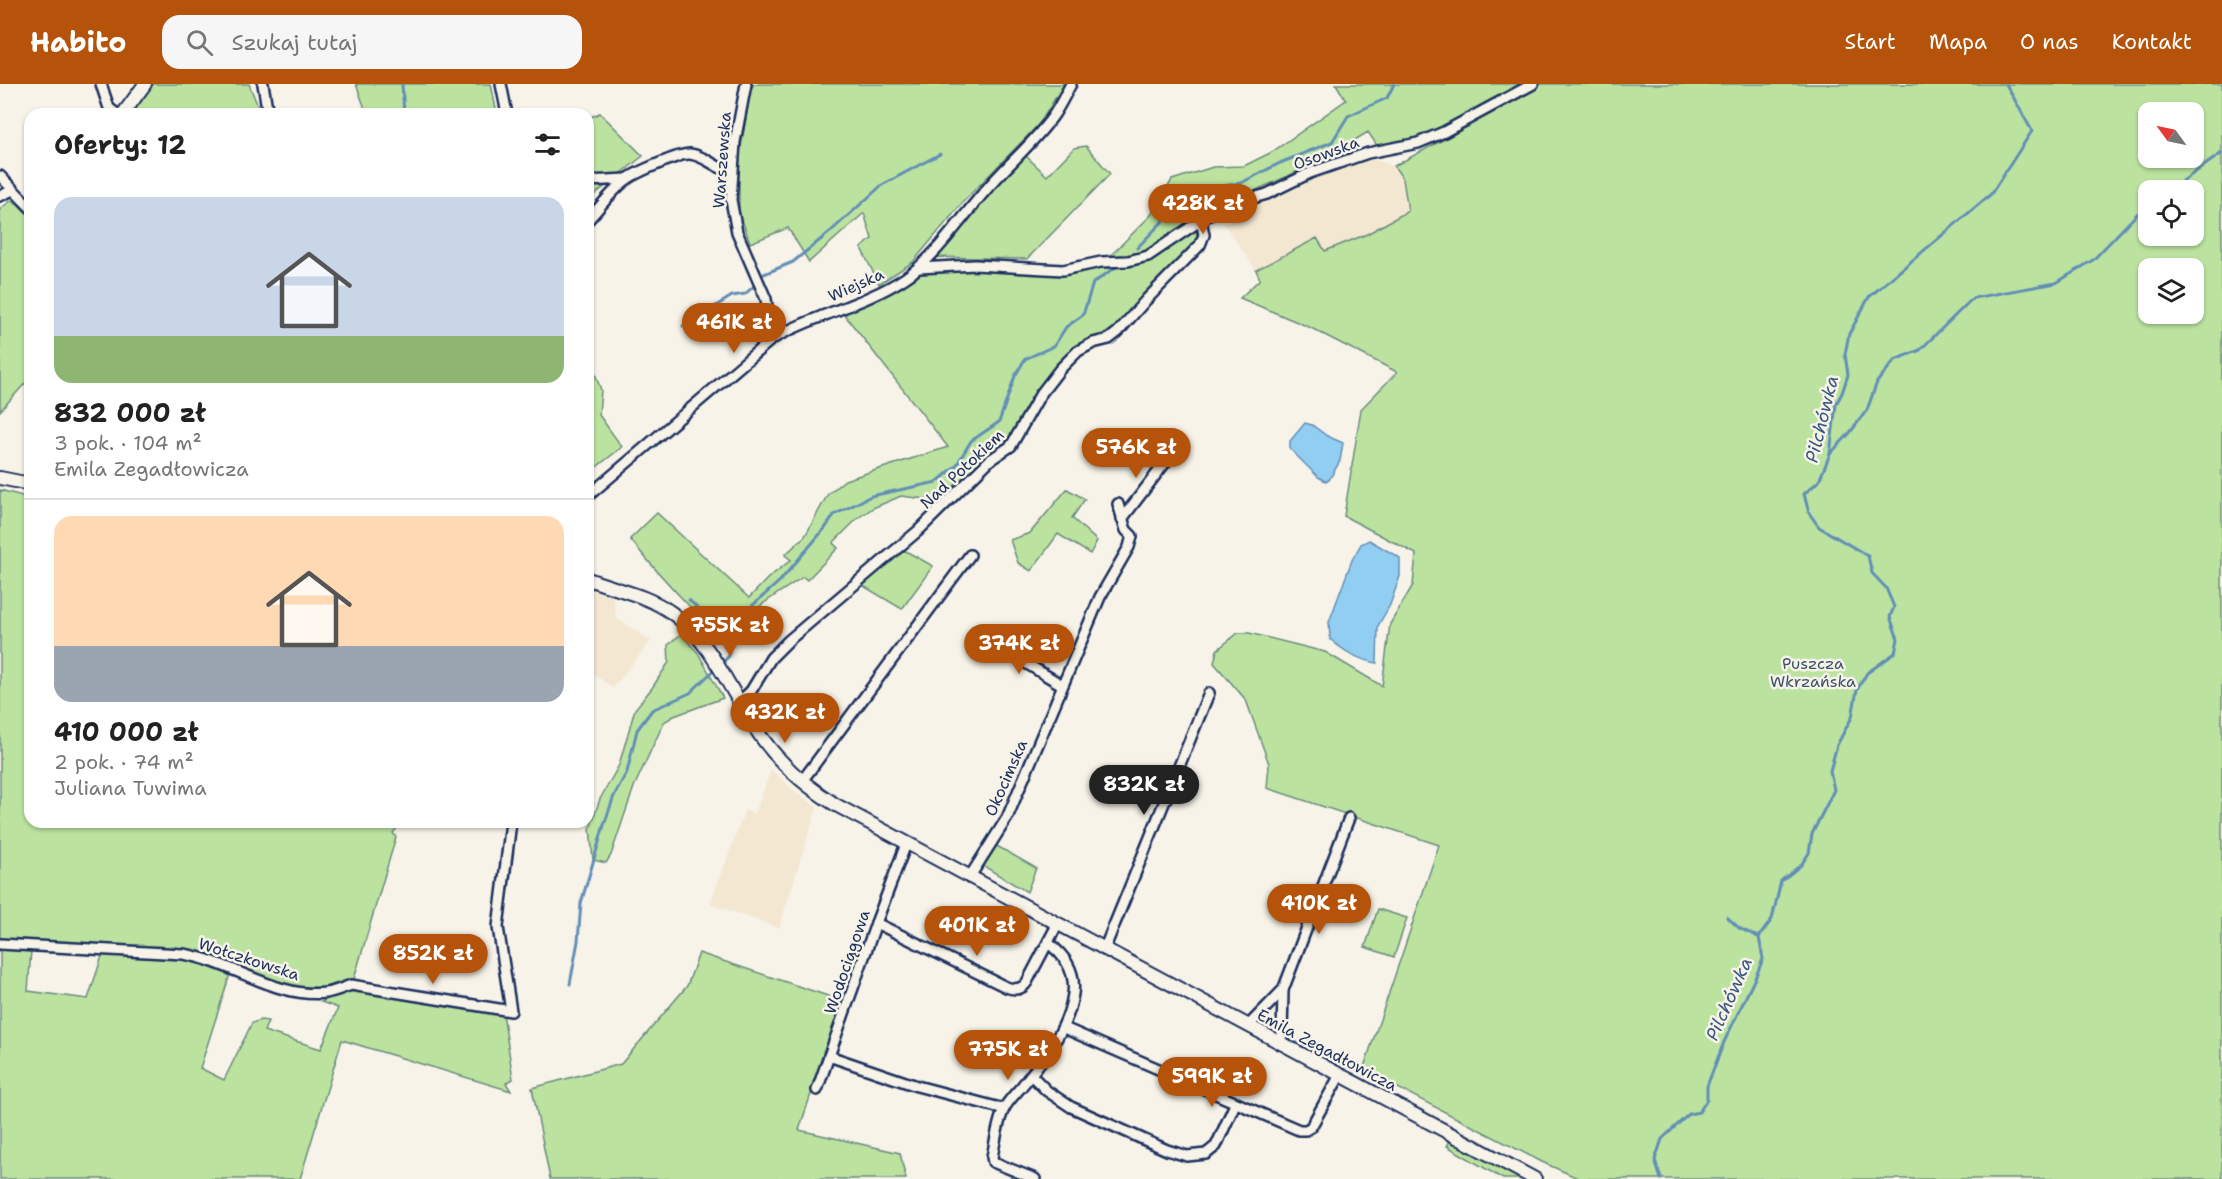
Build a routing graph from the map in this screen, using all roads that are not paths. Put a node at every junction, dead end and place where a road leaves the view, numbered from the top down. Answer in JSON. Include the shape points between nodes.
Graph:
{"nodes":[{"id":1,"x":101,"y":84,"type":"edge"},
{"id":2,"x":145,"y":84,"type":"edge"},
{"id":3,"x":263,"y":84,"type":"edge"},
{"id":4,"x":501,"y":84,"type":"edge"},
{"id":5,"x":746,"y":84,"type":"edge"},
{"id":6,"x":1071,"y":84,"type":"edge"},
{"id":7,"x":1533,"y":84,"type":"edge"},
{"id":8,"x":109,"y":108,"type":"edge"},
{"id":9,"x":127,"y":108,"type":"edge"},
{"id":10,"x":267,"y":108,"type":"edge"},
{"id":11,"x":506,"y":108,"type":"edge"},
{"id":12,"x":732,"y":172,"type":"junction"},
{"id":13,"x":0,"y":176,"type":"edge"},
{"id":14,"x":627,"y":179,"type":"junction"},
{"id":15,"x":594,"y":181,"type":"edge"},
{"id":16,"x":13,"y":190,"type":"junction"},
{"id":17,"x":0,"y":196,"type":"edge"},
{"id":18,"x":24,"y":201,"type":"edge"},
{"id":19,"x":594,"y":214,"type":"edge"},
{"id":20,"x":1201,"y":220,"type":"junction"},
{"id":21,"x":919,"y":268,"type":"junction"},
{"id":22,"x":772,"y":339,"type":"junction"},
{"id":23,"x":1171,"y":455,"type":"dead end"},
{"id":24,"x":0,"y":477,"type":"edge"},
{"id":25,"x":24,"y":483,"type":"edge"},
{"id":26,"x":594,"y":491,"type":"edge"},
{"id":27,"x":1118,"y":504,"type":"dead end"},
{"id":28,"x":1122,"y":519,"type":"junction"},
{"id":29,"x":970,"y":555,"type":"dead end"},
{"id":30,"x":594,"y":582,"type":"edge"},
{"id":31,"x":991,"y":642,"type":"dead end"},
{"id":32,"x":1062,"y":685,"type":"junction"},
{"id":33,"x":1209,"y":693,"type":"dead end"},
{"id":34,"x":739,"y":702,"type":"junction"},
{"id":35,"x":802,"y":781,"type":"junction"},
{"id":36,"x":1349,"y":818,"type":"dead end"},
{"id":37,"x":510,"y":828,"type":"edge"},
{"id":38,"x":906,"y":844,"type":"junction"},
{"id":39,"x":969,"y":878,"type":"junction"},
{"id":40,"x":876,"y":923,"type":"junction"},
{"id":41,"x":1057,"y":925,"type":"junction"},
{"id":42,"x":0,"y":944,"type":"edge"},
{"id":43,"x":1048,"y":944,"type":"junction"},
{"id":44,"x":1104,"y":950,"type":"junction"},
{"id":45,"x":1283,"y":990,"type":"junction"},
{"id":46,"x":1248,"y":1026,"type":"junction"},
{"id":47,"x":1064,"y":1028,"type":"junction"},
{"id":48,"x":1280,"y":1044,"type":"junction"},
{"id":49,"x":829,"y":1056,"type":"junction"},
{"id":50,"x":1031,"y":1075,"type":"junction"},
{"id":51,"x":1340,"y":1076,"type":"junction"},
{"id":52,"x":817,"y":1090,"type":"dead end"},
{"id":53,"x":1235,"y":1104,"type":"junction"},
{"id":54,"x":1004,"y":1109,"type":"junction"},
{"id":55,"x":1035,"y":1179,"type":"edge"},
{"id":56,"x":1535,"y":1179,"type":"edge"}],
"edges":[{"from":1,"to":8,"type":"street"},
{"from":2,"to":9,"type":"main road"},
{"from":3,"to":10,"type":"street"},
{"from":4,"to":11,"type":"street"},
{"from":5,"to":12,"type":"street","name":"Warszewska"},
{"from":6,"to":21,"type":"street","name":"Wiejska","via":[[1044,128]]},
{"from":7,"to":20,"type":"street","name":"Osowska","via":[[1418,143],[1368,153],[1310,172],[1267,194],[1219,208]]},
{"from":12,"to":14,"type":"street","via":[[687,153]]},
{"from":12,"to":22,"type":"street","name":"Warszewska","via":[[733,217],[766,299]]},
{"from":13,"to":16,"type":"street"},
{"from":14,"to":15,"type":"street"},
{"from":14,"to":19,"type":"street"},
{"from":16,"to":17,"type":"street"},
{"from":16,"to":18,"type":"street"},
{"from":20,"to":21,"type":"street","name":"Osowska","via":[[1148,256],[1128,261],[1101,261],[1063,270],[975,265]]},
{"from":20,"to":34,"type":"street","name":"Nad Potokiem","via":[[1204,235],[1200,245],[1118,332],[1078,351],[1060,369],[1011,446],[990,460],[918,531],[789,640]]},
{"from":21,"to":22,"type":"street","name":"Wiejska","via":[[868,298]]},
{"from":22,"to":26,"type":"street","name":"Wiejska"},
{"from":23,"to":28,"type":"street"},
{"from":24,"to":25,"type":"main road"},
{"from":27,"to":28,"type":"street","name":"Okocimska"},
{"from":28,"to":32,"type":"street","name":"Okocimska","via":[[1132,536],[1129,547],[1100,597]]},
{"from":29,"to":35,"type":"street"},
{"from":30,"to":34,"type":"main road","name":"Emila Zegadłowicza","via":[[640,596],[687,625],[709,652]]},
{"from":31,"to":32,"type":"street"},
{"from":32,"to":39,"type":"street","name":"Okocimska","via":[[1007,818]]},
{"from":33,"to":44,"type":"street"},
{"from":34,"to":35,"type":"main road","name":"Emila Zegadłowicza","via":[[768,747]]},
{"from":35,"to":38,"type":"main road","name":"Emila Zegadłowicza"},
{"from":36,"to":45,"type":"street"},
{"from":37,"to":42,"type":"street","name":"Wołczkowska","via":[[498,927],[511,1011],[351,985],[326,993],[293,992],[208,959],[183,954]]},
{"from":38,"to":39,"type":"main road","name":"Emila Zegadłowicza"},
{"from":38,"to":40,"type":"street","name":"Wodociągowa"},
{"from":39,"to":41,"type":"main road","name":"Emila Zegadłowicza"},
{"from":40,"to":43,"type":"street","via":[[1012,988],[1025,986]]},
{"from":40,"to":49,"type":"street","name":"Wodociągowa"},
{"from":41,"to":43,"type":"street"},
{"from":41,"to":44,"type":"main road","name":"Emila Zegadłowicza"},
{"from":43,"to":47,"type":"street","via":[[1063,957],[1073,975],[1072,1001]]},
{"from":44,"to":46,"type":"main road","name":"Emila Zegadłowicza"},
{"from":45,"to":46,"type":"street"},
{"from":45,"to":48,"type":"street"},
{"from":46,"to":48,"type":"main road","name":"Emila Zegadłowicza"},
{"from":47,"to":50,"type":"street"},
{"from":47,"to":53,"type":"street"},
{"from":48,"to":51,"type":"main road","name":"Emila Zegadłowicza"},
{"from":49,"to":52,"type":"street","name":"Wodociągowa"},
{"from":49,"to":54,"type":"street","via":[[917,1086]]},
{"from":50,"to":53,"type":"street","via":[[1071,1107],[1187,1156],[1206,1154],[1216,1146]]},
{"from":50,"to":54,"type":"street"},
{"from":51,"to":53,"type":"street","via":[[1314,1123],[1306,1130]]},
{"from":51,"to":56,"type":"main road","name":"Emila Zegadłowicza"},
{"from":54,"to":55,"type":"street","via":[[992,1160],[999,1167]]}]}
